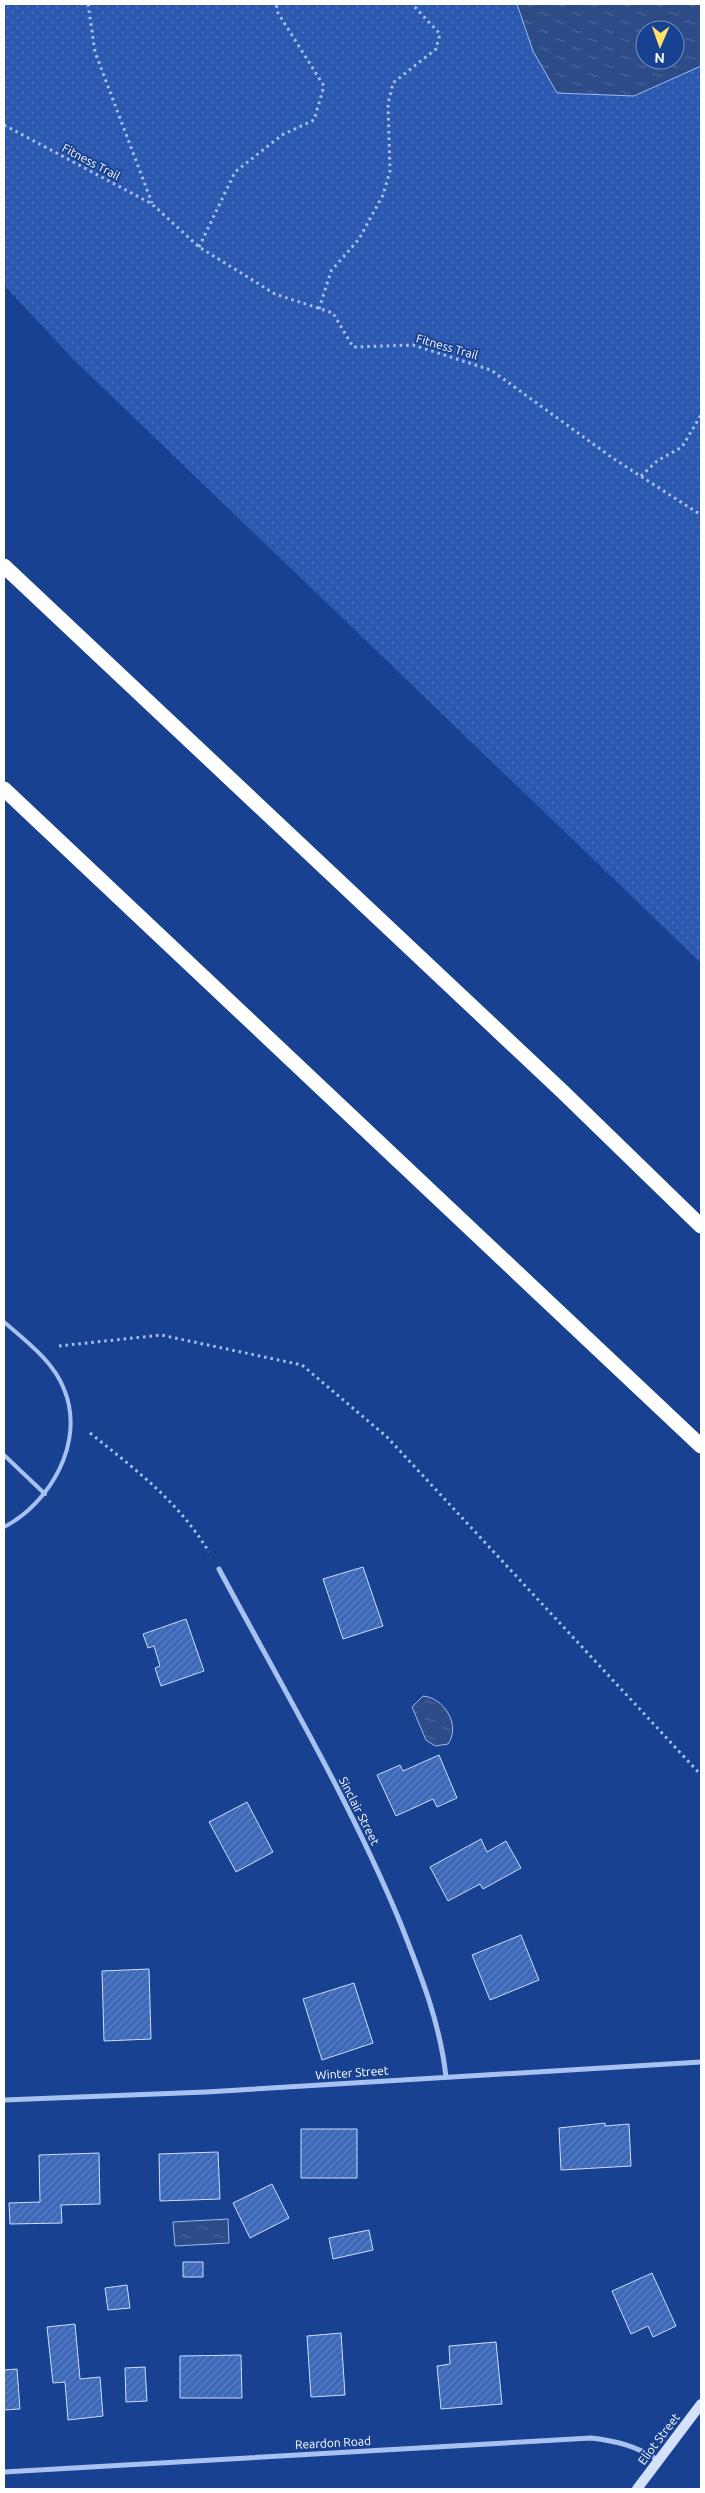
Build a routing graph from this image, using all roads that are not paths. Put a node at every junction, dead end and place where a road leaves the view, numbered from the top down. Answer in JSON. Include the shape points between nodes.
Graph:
{"nodes":[{"id":1,"x":4,"y":566,"type":"edge"},
{"id":2,"x":4,"y":788,"type":"edge"},
{"id":3,"x":701,"y":1226,"type":"edge"},
{"id":4,"x":4,"y":1322,"type":"edge"},
{"id":5,"x":701,"y":1446,"type":"edge"},
{"id":6,"x":4,"y":1455,"type":"edge"},
{"id":7,"x":45,"y":1494,"type":"junction"},
{"id":8,"x":4,"y":1527,"type":"edge"},
{"id":9,"x":219,"y":1569,"type":"road end"},
{"id":10,"x":701,"y":2062,"type":"edge"},
{"id":11,"x":446,"y":2077,"type":"junction"},
{"id":12,"x":4,"y":2100,"type":"edge"},
{"id":13,"x":701,"y":2404,"type":"edge"},
{"id":14,"x":658,"y":2460,"type":"junction"},
{"id":15,"x":4,"y":2472,"type":"edge"},
{"id":16,"x":636,"y":2489,"type":"edge"}],
"edges":[{"from":1,"to":3,"type":"highway","via":[[556,1085]]},
{"from":2,"to":5,"type":"highway"},
{"from":4,"to":7,"type":"lane","via":[[53,1369],[65,1390],[70,1417],[64,1458],[58,1475]]},
{"from":6,"to":7,"type":"lane"},
{"from":7,"to":8,"type":"lane","via":[[27,1512]]},
{"from":9,"to":11,"type":"street","name":"Sinclair Street","via":[[359,1829],[386,1889],[430,1999],[444,2053]]},
{"from":10,"to":11,"type":"street","name":"Winter Street"},
{"from":11,"to":12,"type":"street","name":"Winter Street","via":[[206,2092]]},
{"from":13,"to":14,"type":"street","name":"Eliot Street"},
{"from":14,"to":15,"type":"street","name":"Reardon Road","via":[[640,2448],[591,2438]]},
{"from":14,"to":16,"type":"street","name":"Eliot Street"}]}
